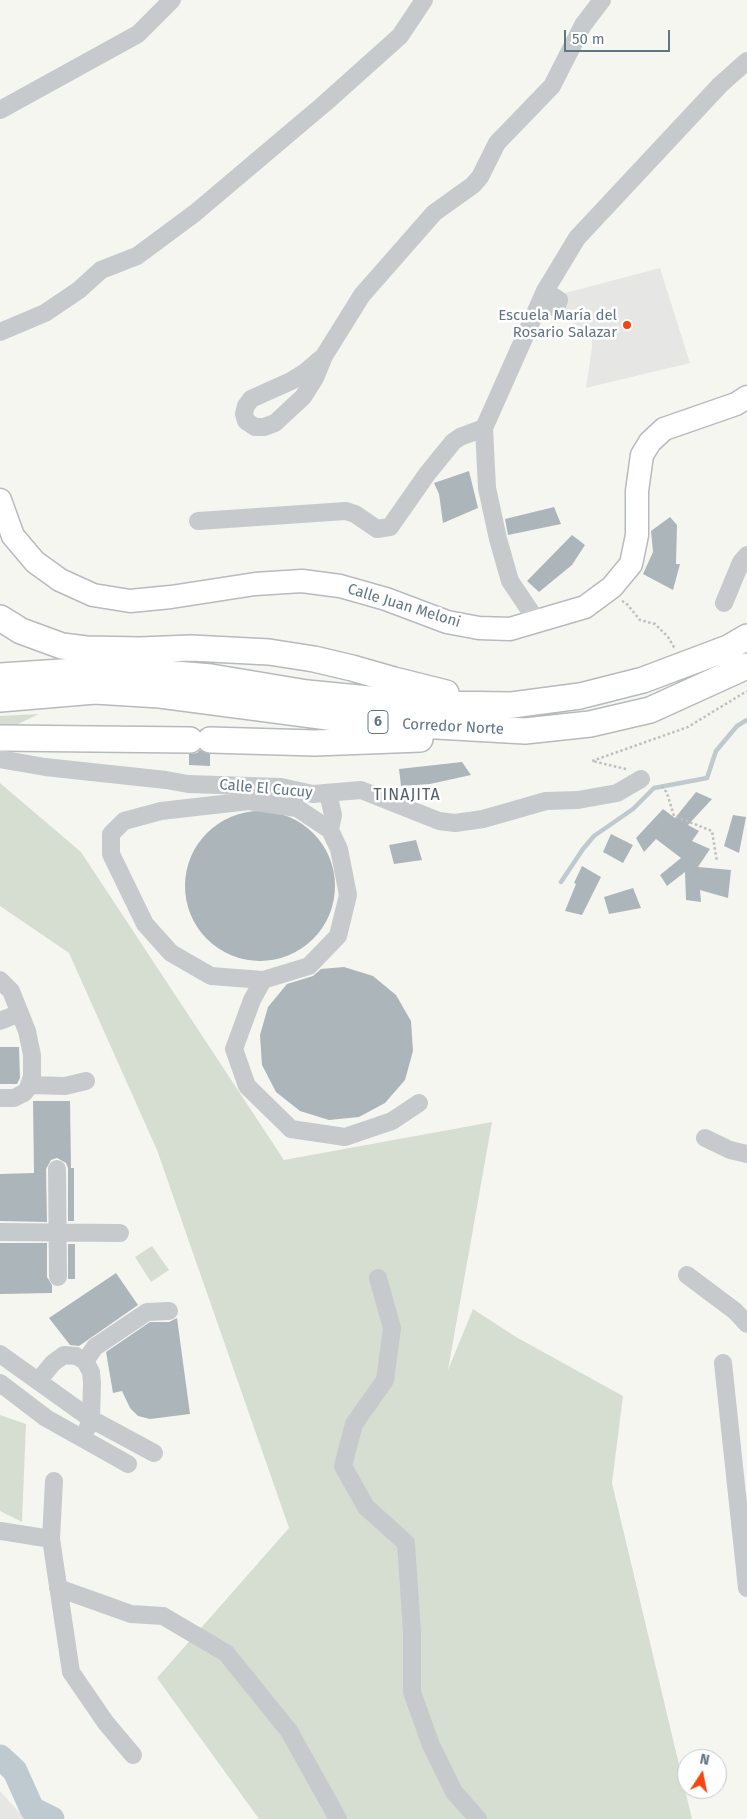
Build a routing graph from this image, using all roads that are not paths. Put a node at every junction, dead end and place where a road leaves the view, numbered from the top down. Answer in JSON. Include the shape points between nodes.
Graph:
{"nodes":[{"id":1,"x":172,"y":0,"type":"edge"},
{"id":2,"x":424,"y":0,"type":"edge"},
{"id":3,"x":602,"y":0,"type":"edge"},
{"id":4,"x":747,"y":61,"type":"edge"},
{"id":5,"x":0,"y":110,"type":"edge"},
{"id":6,"x":545,"y":291,"type":"junction"},
{"id":7,"x":556,"y":308,"type":"dead end"},
{"id":8,"x":0,"y":332,"type":"edge"},
{"id":9,"x":324,"y":356,"type":"junction"},
{"id":10,"x":747,"y":397,"type":"edge"},
{"id":11,"x":484,"y":428,"type":"junction"},
{"id":12,"x":0,"y":500,"type":"edge"},
{"id":13,"x":198,"y":520,"type":"dead end"},
{"id":14,"x":747,"y":555,"type":"edge"},
{"id":15,"x":724,"y":603,"type":"dead end"},
{"id":16,"x":0,"y":618,"type":"edge"},
{"id":17,"x":537,"y":621,"type":"junction"},
{"id":18,"x":747,"y":637,"type":"edge"},
{"id":19,"x":747,"y":666,"type":"edge"},
{"id":20,"x":0,"y":676,"type":"edge"},
{"id":21,"x":0,"y":699,"type":"edge"},
{"id":22,"x":512,"y":705,"type":"junction"},
{"id":23,"x":524,"y":731,"type":"junction"},
{"id":24,"x":0,"y":738,"type":"edge"},
{"id":25,"x":0,"y":759,"type":"edge"},
{"id":26,"x":641,"y":779,"type":"road end"},
{"id":27,"x":328,"y":793,"type":"junction"},
{"id":28,"x":330,"y":830,"type":"junction"},
{"id":29,"x":0,"y":980,"type":"edge"},
{"id":30,"x":263,"y":980,"type":"junction"},
{"id":31,"x":20,"y":1013,"type":"junction"},
{"id":32,"x":0,"y":1021,"type":"edge"},
{"id":33,"x":86,"y":1081,"type":"dead end"},
{"id":34,"x":30,"y":1085,"type":"junction"},
{"id":35,"x":0,"y":1098,"type":"edge"},
{"id":36,"x":419,"y":1104,"type":"dead end"},
{"id":37,"x":705,"y":1138,"type":"dead end"},
{"id":38,"x":747,"y":1154,"type":"edge"},
{"id":39,"x":57,"y":1169,"type":"dead end"},
{"id":40,"x":0,"y":1232,"type":"edge"},
{"id":41,"x":57,"y":1232,"type":"junction"},
{"id":42,"x":120,"y":1233,"type":"dead end"},
{"id":43,"x":687,"y":1274,"type":"dead end"},
{"id":44,"x":58,"y":1277,"type":"dead end"},
{"id":45,"x":378,"y":1278,"type":"dead end"},
{"id":46,"x":169,"y":1311,"type":"dead end"},
{"id":47,"x":747,"y":1324,"type":"edge"},
{"id":48,"x":0,"y":1354,"type":"edge"},
{"id":49,"x":85,"y":1361,"type":"junction"},
{"id":50,"x":722,"y":1363,"type":"dead end"},
{"id":51,"x":38,"y":1381,"type":"junction"},
{"id":52,"x":0,"y":1383,"type":"edge"},
{"id":53,"x":91,"y":1419,"type":"junction"},
{"id":54,"x":82,"y":1439,"type":"junction"},
{"id":55,"x":154,"y":1453,"type":"dead end"},
{"id":56,"x":128,"y":1464,"type":"dead end"},
{"id":57,"x":54,"y":1481,"type":"dead end"},
{"id":58,"x":0,"y":1531,"type":"edge"},
{"id":59,"x":51,"y":1539,"type":"junction"},
{"id":60,"x":58,"y":1588,"type":"junction"},
{"id":61,"x":747,"y":1588,"type":"edge"},
{"id":62,"x":133,"y":1755,"type":"dead end"},
{"id":63,"x":338,"y":1819,"type":"edge"},
{"id":64,"x":478,"y":1819,"type":"edge"}],
"edges":[{"from":1,"to":5,"type":"street","via":[[138,34]]},
{"from":2,"to":8,"type":"street","via":[[400,36],[195,213],[137,256],[101,270],[80,290],[45,313]]},
{"from":3,"to":9,"type":"street","via":[[583,24],[549,90],[497,143],[476,181],[434,213],[362,295]]},
{"from":4,"to":6,"type":"street","via":[[720,84],[577,238]]},
{"from":6,"to":7,"type":"street","via":[[559,300]]},
{"from":6,"to":11,"type":"street"},
{"from":9,"to":9,"type":"street","via":[[303,397],[275,422],[264,428],[246,421],[244,414],[251,399],[298,377]]},
{"from":10,"to":17,"type":"main road","name":"Calle Juan Meloni","via":[[736,404],[664,429],[650,442],[642,455],[637,491],[637,535],[631,564],[612,587],[586,607]]},
{"from":11,"to":13,"type":"street","via":[[453,442],[390,527],[377,529],[346,511]]},
{"from":11,"to":17,"type":"street","via":[[487,488],[498,539],[510,581]]},
{"from":12,"to":17,"type":"main road","name":"Calle Juan Meloni","via":[[13,536],[35,562],[60,580],[93,595],[130,600],[171,598],[255,584],[302,581],[340,586],[447,622],[479,628],[510,629]]},
{"from":14,"to":15,"type":"street"},
{"from":16,"to":22,"type":"highway","via":[[28,634],[62,646],[269,652],[314,659],[447,693]]},
{"from":18,"to":22,"type":"highway","name":"Corredor Norte","number":"6","via":[[728,648],[643,680],[580,696]]},
{"from":19,"to":23,"type":"highway","name":"Corredor Norte","number":"6","via":[[650,710],[590,724]]},
{"from":20,"to":22,"type":"highway","name":"Corredor Norte","number":"6","via":[[92,670],[163,672],[369,699]]},
{"from":21,"to":23,"type":"highway","name":"Corredor Norte","number":"6","via":[[94,692],[160,695],[366,722]]},
{"from":23,"to":24,"type":"highway","via":[[315,743]]},
{"from":25,"to":27,"type":"street","name":"Calle El Cucuy","via":[[188,784],[281,787],[313,794]]},
{"from":26,"to":27,"type":"street","name":"Calle El Cucuy","via":[[617,793],[578,800],[546,801],[483,819],[455,823],[439,821],[361,790]]},
{"from":27,"to":28,"type":"street","via":[[333,815]]},
{"from":28,"to":30,"type":"street","via":[[339,849],[348,895],[338,936],[309,966]]},
{"from":28,"to":30,"type":"street","via":[[297,808],[249,801],[161,811],[124,821],[112,834],[111,854],[145,924],[171,953],[211,976]]},
{"from":29,"to":31,"type":"street","via":[[11,991]]},
{"from":30,"to":36,"type":"street","via":[[234,1049],[247,1086],[291,1129],[345,1137],[392,1121]]},
{"from":31,"to":32,"type":"street"},
{"from":31,"to":34,"type":"street","via":[[32,1054]]},
{"from":33,"to":34,"type":"street","via":[[65,1086]]},
{"from":34,"to":35,"type":"street","via":[[20,1096]]},
{"from":37,"to":38,"type":"street"},
{"from":39,"to":41,"type":"street"},
{"from":40,"to":41,"type":"street"},
{"from":41,"to":42,"type":"street"},
{"from":41,"to":44,"type":"street"},
{"from":43,"to":47,"type":"street","via":[[736,1311]]},
{"from":45,"to":64,"type":"street","via":[[392,1328],[385,1380],[354,1424],[344,1466],[366,1507],[406,1543],[412,1692],[431,1745],[454,1792]]},
{"from":46,"to":49,"type":"street","via":[[147,1312],[95,1347]]},
{"from":48,"to":51,"type":"street"},
{"from":49,"to":51,"type":"street","via":[[64,1355],[53,1362]]},
{"from":49,"to":53,"type":"street","via":[[91,1372]]},
{"from":50,"to":61,"type":"street"},
{"from":51,"to":53,"type":"street"},
{"from":52,"to":54,"type":"street","via":[[46,1418]]},
{"from":53,"to":54,"type":"street"},
{"from":53,"to":55,"type":"street"},
{"from":54,"to":56,"type":"street"},
{"from":57,"to":59,"type":"street"},
{"from":58,"to":59,"type":"street"},
{"from":59,"to":60,"type":"street"},
{"from":60,"to":62,"type":"street","via":[[71,1672]]},
{"from":60,"to":63,"type":"street","via":[[131,1614],[163,1616],[226,1653],[289,1731]]}]}
